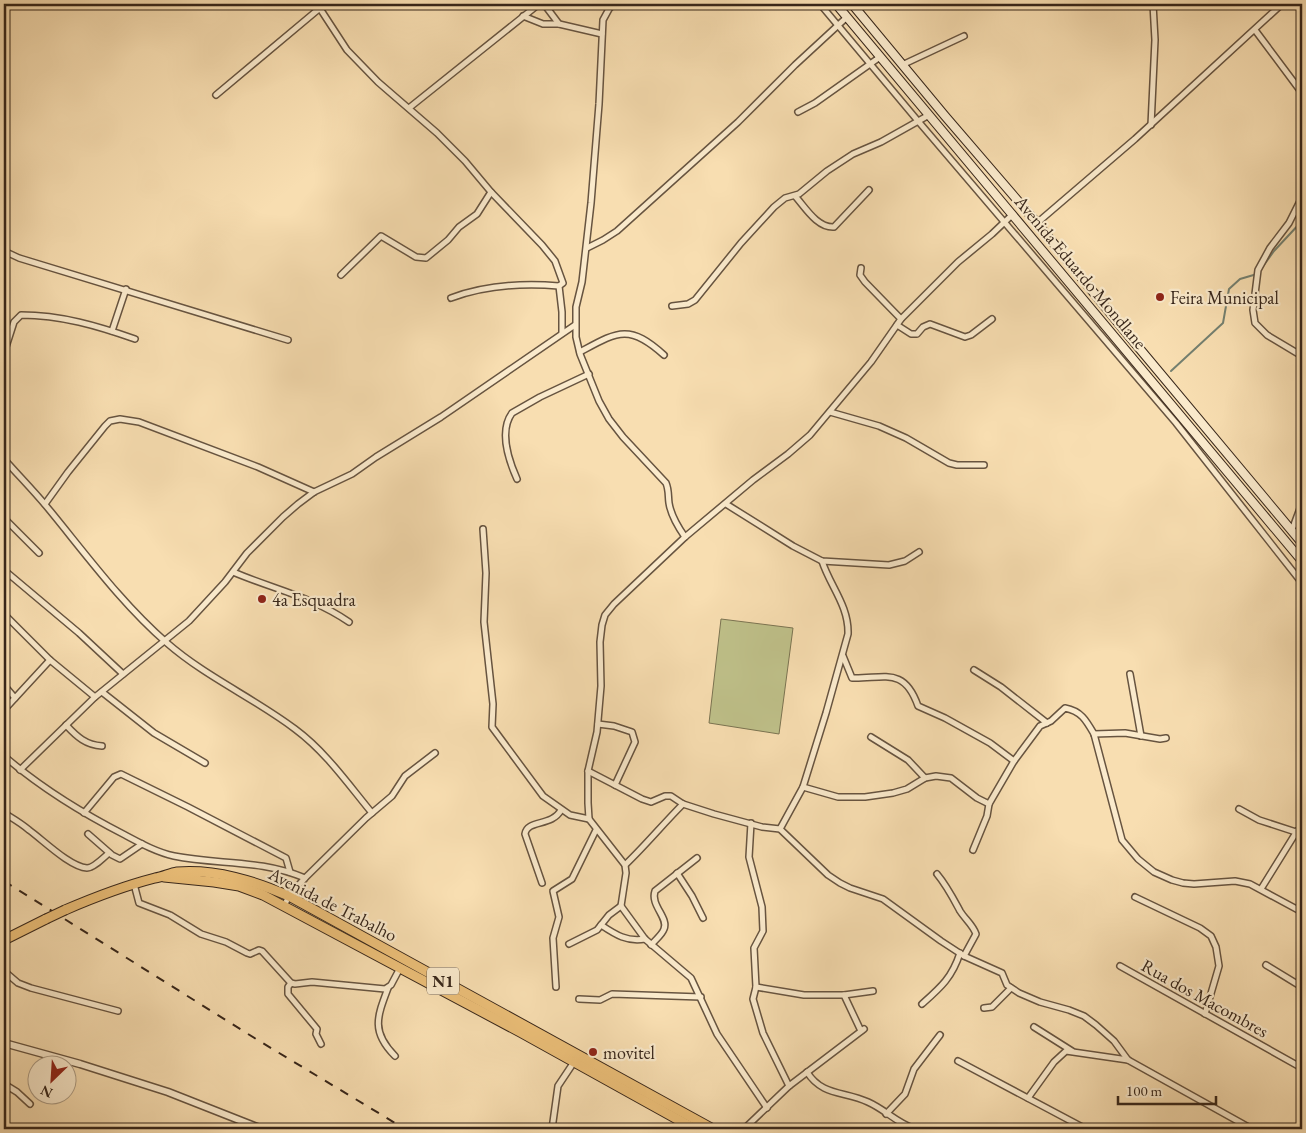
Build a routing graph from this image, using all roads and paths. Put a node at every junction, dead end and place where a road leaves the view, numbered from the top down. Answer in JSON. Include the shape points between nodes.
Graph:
{"nodes":[{"id":1,"x":539,"y":4,"type":"edge"},
{"id":2,"x":544,"y":4,"type":"edge"},
{"id":3,"x":614,"y":4,"type":"edge"},
{"id":4,"x":820,"y":4,"type":"edge"},
{"id":5,"x":836,"y":4,"type":"edge"},
{"id":6,"x":852,"y":4,"type":"edge"},
{"id":7,"x":1153,"y":4,"type":"edge"},
{"id":8,"x":1282,"y":4,"type":"edge"},
{"id":9,"x":319,"y":6,"type":"edge"},
{"id":10,"x":523,"y":16,"type":"junction"},
{"id":11,"x":847,"y":17,"type":"junction"},
{"id":12,"x":559,"y":24,"type":"junction"},
{"id":13,"x":838,"y":25,"type":"junction"},
{"id":14,"x":1255,"y":30,"type":"junction"},
{"id":15,"x":602,"y":34,"type":"junction"},
{"id":16,"x":878,"y":36,"type":"junction"},
{"id":17,"x":964,"y":36,"type":"dead end"},
{"id":18,"x":868,"y":42,"type":"junction"},
{"id":19,"x":880,"y":57,"type":"junction"},
{"id":20,"x":870,"y":64,"type":"junction"},
{"id":21,"x":902,"y":65,"type":"junction"},
{"id":22,"x":1302,"y":93,"type":"edge"},
{"id":23,"x":216,"y":95,"type":"dead end"},
{"id":24,"x":409,"y":108,"type":"junction"},
{"id":25,"x":798,"y":112,"type":"dead end"},
{"id":26,"x":929,"y":115,"type":"junction"},
{"id":27,"x":918,"y":121,"type":"junction"},
{"id":28,"x":1151,"y":126,"type":"junction"},
{"id":29,"x":869,"y":190,"type":"dead end"},
{"id":30,"x":491,"y":192,"type":"junction"},
{"id":31,"x":795,"y":196,"type":"junction"},
{"id":32,"x":1302,"y":197,"type":"edge"},
{"id":33,"x":1013,"y":214,"type":"junction"},
{"id":34,"x":1004,"y":222,"type":"junction"},
{"id":35,"x":1037,"y":223,"type":"junction"},
{"id":36,"x":1027,"y":231,"type":"junction"},
{"id":37,"x":587,"y":248,"type":"junction"},
{"id":38,"x":4,"y":251,"type":"edge"},
{"id":39,"x":860,"y":268,"type":"dead end"},
{"id":40,"x":341,"y":275,"type":"dead end"},
{"id":41,"x":559,"y":286,"type":"junction"},
{"id":42,"x":126,"y":289,"type":"junction"},
{"id":43,"x":451,"y":298,"type":"dead end"},
{"id":44,"x":672,"y":306,"type":"dead end"},
{"id":45,"x":901,"y":319,"type":"junction"},
{"id":46,"x":992,"y":319,"type":"dead end"},
{"id":47,"x":575,"y":325,"type":"junction"},
{"id":48,"x":897,"y":326,"type":"junction"},
{"id":49,"x":112,"y":331,"type":"junction"},
{"id":50,"x":562,"y":333,"type":"junction"},
{"id":51,"x":135,"y":339,"type":"dead end"},
{"id":52,"x":288,"y":340,"type":"dead end"},
{"id":53,"x":580,"y":352,"type":"junction"},
{"id":54,"x":4,"y":354,"type":"edge"},
{"id":55,"x":664,"y":355,"type":"dead end"},
{"id":56,"x":1302,"y":356,"type":"edge"},
{"id":57,"x":590,"y":374,"type":"junction"},
{"id":58,"x":830,"y":412,"type":"junction"},
{"id":59,"x":4,"y":459,"type":"edge"},
{"id":60,"x":984,"y":464,"type":"dead end"},
{"id":61,"x":517,"y":479,"type":"dead end"},
{"id":62,"x":314,"y":492,"type":"junction"},
{"id":63,"x":1302,"y":502,"type":"edge"},
{"id":64,"x":44,"y":504,"type":"junction"},
{"id":65,"x":726,"y":504,"type":"junction"},
{"id":66,"x":4,"y":518,"type":"edge"},
{"id":67,"x":483,"y":529,"type":"dead end"},
{"id":68,"x":1292,"y":530,"type":"junction"},
{"id":69,"x":685,"y":537,"type":"junction"},
{"id":70,"x":1302,"y":543,"type":"edge"},
{"id":71,"x":919,"y":552,"type":"dead end"},
{"id":72,"x":39,"y":553,"type":"dead end"},
{"id":73,"x":822,"y":561,"type":"junction"},
{"id":74,"x":1302,"y":561,"type":"edge"},
{"id":75,"x":4,"y":570,"type":"edge"},
{"id":76,"x":233,"y":572,"type":"junction"},
{"id":77,"x":1302,"y":583,"type":"edge"},
{"id":78,"x":4,"y":614,"type":"edge"},
{"id":79,"x":349,"y":622,"type":"dead end"},
{"id":80,"x":166,"y":642,"type":"junction"},
{"id":81,"x":843,"y":656,"type":"junction"},
{"id":82,"x":50,"y":660,"type":"junction"},
{"id":83,"x":974,"y":670,"type":"dead end"},
{"id":84,"x":123,"y":674,"type":"junction"},
{"id":85,"x":1130,"y":674,"type":"dead end"},
{"id":86,"x":4,"y":685,"type":"edge"},
{"id":87,"x":102,"y":692,"type":"junction"},
{"id":88,"x":95,"y":697,"type":"junction"},
{"id":89,"x":15,"y":698,"type":"junction"},
{"id":90,"x":4,"y":710,"type":"edge"},
{"id":91,"x":1047,"y":723,"type":"junction"},
{"id":92,"x":598,"y":724,"type":"junction"},
{"id":93,"x":66,"y":725,"type":"junction"},
{"id":94,"x":1094,"y":734,"type":"junction"},
{"id":95,"x":1141,"y":736,"type":"junction"},
{"id":96,"x":871,"y":737,"type":"dead end"},
{"id":97,"x":1166,"y":738,"type":"dead end"},
{"id":98,"x":102,"y":746,"type":"dead end"},
{"id":99,"x":435,"y":753,"type":"dead end"},
{"id":100,"x":4,"y":756,"type":"edge"},
{"id":101,"x":1014,"y":761,"type":"junction"},
{"id":102,"x":205,"y":763,"type":"dead end"},
{"id":103,"x":20,"y":770,"type":"junction"},
{"id":104,"x":588,"y":771,"type":"junction"},
{"id":105,"x":926,"y":778,"type":"junction"},
{"id":106,"x":615,"y":785,"type":"junction"},
{"id":107,"x":803,"y":787,"type":"junction"},
{"id":108,"x":683,"y":804,"type":"junction"},
{"id":109,"x":989,"y":804,"type":"junction"},
{"id":110,"x":1239,"y":809,"type":"dead end"},
{"id":111,"x":561,"y":810,"type":"junction"},
{"id":112,"x":4,"y":812,"type":"edge"},
{"id":113,"x":372,"y":812,"type":"junction"},
{"id":114,"x":84,"y":813,"type":"junction"},
{"id":115,"x":589,"y":819,"type":"junction"},
{"id":116,"x":751,"y":824,"type":"junction"},
{"id":117,"x":780,"y":829,"type":"junction"},
{"id":118,"x":596,"y":830,"type":"junction"},
{"id":119,"x":1300,"y":833,"type":"edge"},
{"id":120,"x":88,"y":834,"type":"dead end"},
{"id":121,"x":142,"y":844,"type":"junction"},
{"id":122,"x":973,"y":850,"type":"dead end"},
{"id":123,"x":109,"y":853,"type":"junction"},
{"id":124,"x":696,"y":858,"type":"dead end"},
{"id":125,"x":625,"y":865,"type":"junction"},
{"id":126,"x":290,"y":872,"type":"junction"},
{"id":127,"x":677,"y":873,"type":"junction"},
{"id":128,"x":937,"y":874,"type":"dead end"},
{"id":129,"x":161,"y":877,"type":"junction"},
{"id":130,"x":305,"y":878,"type":"junction"},
{"id":131,"x":542,"y":883,"type":"dead end"},
{"id":132,"x":134,"y":884,"type":"junction"},
{"id":133,"x":1260,"y":889,"type":"junction"},
{"id":134,"x":289,"y":896,"type":"junction"},
{"id":135,"x":1135,"y":896,"type":"dead end"},
{"id":136,"x":284,"y":906,"type":"junction"},
{"id":137,"x":621,"y":906,"type":"junction"},
{"id":138,"x":1302,"y":912,"type":"edge"},
{"id":139,"x":703,"y":918,"type":"dead end"},
{"id":140,"x":601,"y":926,"type":"junction"},
{"id":141,"x":356,"y":933,"type":"junction"},
{"id":142,"x":645,"y":939,"type":"junction"},
{"id":143,"x":4,"y":940,"type":"edge"},
{"id":144,"x":351,"y":942,"type":"junction"},
{"id":145,"x":569,"y":944,"type":"dead end"},
{"id":146,"x":651,"y":945,"type":"junction"},
{"id":147,"x":962,"y":955,"type":"junction"},
{"id":148,"x":1266,"y":964,"type":"dead end"},
{"id":149,"x":1120,"y":966,"type":"dead end"},
{"id":150,"x":400,"y":968,"type":"junction"},
{"id":151,"x":4,"y":971,"type":"edge"},
{"id":152,"x":291,"y":983,"type":"junction"},
{"id":153,"x":556,"y":987,"type":"dead end"},
{"id":154,"x":756,"y":987,"type":"junction"},
{"id":155,"x":1302,"y":987,"type":"edge"},
{"id":156,"x":388,"y":988,"type":"junction"},
{"id":157,"x":448,"y":988,"type":"junction"},
{"id":158,"x":1011,"y":988,"type":"junction"},
{"id":159,"x":873,"y":992,"type":"dead end"},
{"id":160,"x":844,"y":995,"type":"junction"},
{"id":161,"x":701,"y":997,"type":"junction"},
{"id":162,"x":579,"y":999,"type":"dead end"},
{"id":163,"x":922,"y":1004,"type":"dead end"},
{"id":164,"x":984,"y":1008,"type":"dead end"},
{"id":165,"x":118,"y":1011,"type":"dead end"},
{"id":166,"x":1205,"y":1014,"type":"junction"},
{"id":167,"x":1034,"y":1027,"type":"dead end"},
{"id":168,"x":522,"y":1029,"type":"junction"},
{"id":169,"x":940,"y":1035,"type":"dead end"},
{"id":170,"x":4,"y":1044,"type":"edge"},
{"id":171,"x":321,"y":1044,"type":"dead end"},
{"id":172,"x":1073,"y":1051,"type":"junction"},
{"id":173,"x":395,"y":1056,"type":"dead end"},
{"id":174,"x":958,"y":1060,"type":"dead end"},
{"id":175,"x":1128,"y":1060,"type":"junction"},
{"id":176,"x":574,"y":1062,"type":"junction"},
{"id":177,"x":1302,"y":1068,"type":"edge"},
{"id":178,"x":807,"y":1072,"type":"junction"},
{"id":179,"x":612,"y":1078,"type":"junction"},
{"id":180,"x":4,"y":1084,"type":"edge"},
{"id":181,"x":789,"y":1086,"type":"junction"},
{"id":182,"x":1028,"y":1098,"type":"junction"},
{"id":183,"x":28,"y":1102,"type":"edge"},
{"id":184,"x":767,"y":1108,"type":"junction"},
{"id":185,"x":886,"y":1114,"type":"junction"},
{"id":186,"x":262,"y":1129,"type":"edge"},
{"id":187,"x":552,"y":1129,"type":"edge"},
{"id":188,"x":695,"y":1129,"type":"edge"},
{"id":189,"x":713,"y":1129,"type":"edge"},
{"id":190,"x":744,"y":1129,"type":"edge"},
{"id":191,"x":915,"y":1129,"type":"edge"},
{"id":192,"x":1086,"y":1129,"type":"edge"},
{"id":193,"x":1252,"y":1129,"type":"edge"}],
"edges":[{"from":1,"to":10,"type":"street"},
{"from":2,"to":12,"type":"street"},
{"from":3,"to":15,"type":"street","via":[[603,20]]},
{"from":4,"to":13,"type":"street"},
{"from":5,"to":11,"type":"main road","name":"Avenida Eduardo Mondlane"},
{"from":6,"to":16,"type":"main road","name":"Avenida Eduardo Mondlane"},
{"from":7,"to":28,"type":"street"},
{"from":8,"to":14,"type":"street"},
{"from":9,"to":23,"type":"street"},
{"from":9,"to":24,"type":"street","via":[[348,50],[378,82]]},
{"from":10,"to":12,"type":"street","via":[[543,24]]},
{"from":10,"to":24,"type":"street"},
{"from":11,"to":13,"type":"street"},
{"from":11,"to":18,"type":"main road","name":"Avenida Eduardo Mondlane"},
{"from":12,"to":15,"type":"street"},
{"from":13,"to":20,"type":"street"},
{"from":13,"to":37,"type":"street","via":[[738,122],[617,231]]},
{"from":14,"to":22,"type":"street"},
{"from":14,"to":28,"type":"street"},
{"from":15,"to":37,"type":"street"},
{"from":16,"to":18,"type":"main road"},
{"from":16,"to":21,"type":"main road","name":"Avenida Eduardo Mondlane"},
{"from":17,"to":21,"type":"street"},
{"from":18,"to":19,"type":"main road","name":"Avenida Eduardo Mondlane"},
{"from":19,"to":20,"type":"street"},
{"from":19,"to":26,"type":"main road","name":"Avenida Eduardo Mondlane"},
{"from":20,"to":25,"type":"street"},
{"from":20,"to":27,"type":"street"},
{"from":21,"to":35,"type":"main road","name":"Avenida Eduardo Mondlane"},
{"from":24,"to":30,"type":"street","via":[[465,161]]},
{"from":26,"to":27,"type":"street"},
{"from":26,"to":33,"type":"main road","name":"Avenida Eduardo Mondlane"},
{"from":27,"to":31,"type":"street","via":[[853,154]]},
{"from":27,"to":34,"type":"street"},
{"from":28,"to":35,"type":"street"},
{"from":29,"to":31,"type":"street","via":[[834,227],[819,222]]},
{"from":30,"to":40,"type":"street","via":[[477,214],[426,258],[416,257],[381,236]]},
{"from":30,"to":41,"type":"street","via":[[555,261],[563,283]]},
{"from":31,"to":44,"type":"street","via":[[785,198],[774,207],[695,300]]},
{"from":32,"to":56,"type":"street","via":[[1290,223],[1258,270],[1253,310],[1255,323],[1267,335]]},
{"from":33,"to":34,"type":"street"},
{"from":33,"to":36,"type":"main road","name":"Avenida Eduardo Mondlane"},
{"from":34,"to":45,"type":"street"},
{"from":34,"to":77,"type":"street","via":[[1176,423]]},
{"from":35,"to":36,"type":"main road"},
{"from":35,"to":68,"type":"main road","name":"Avenida Eduardo Mondlane"},
{"from":36,"to":74,"type":"main road","name":"Avenida Eduardo Mondlane"},
{"from":37,"to":47,"type":"street"},
{"from":38,"to":42,"type":"street"},
{"from":39,"to":45,"type":"street","via":[[864,282]]},
{"from":41,"to":43,"type":"street","via":[[520,284],[472,290]]},
{"from":41,"to":50,"type":"street"},
{"from":42,"to":49,"type":"street"},
{"from":42,"to":52,"type":"street"},
{"from":45,"to":48,"type":"street"},
{"from":46,"to":48,"type":"street","via":[[964,337],[930,324],[917,334]]},
{"from":47,"to":50,"type":"street"},
{"from":47,"to":53,"type":"street"},
{"from":48,"to":58,"type":"street"},
{"from":49,"to":51,"type":"street"},
{"from":49,"to":54,"type":"street","via":[[63,318],[21,315],[14,322]]},
{"from":50,"to":62,"type":"street","via":[[441,417],[352,474]]},
{"from":53,"to":55,"type":"street","via":[[620,333],[637,336]]},
{"from":53,"to":57,"type":"street"},
{"from":57,"to":61,"type":"street","via":[[540,397],[509,417],[507,447]]},
{"from":57,"to":69,"type":"street","via":[[609,419],[666,483],[671,512]]},
{"from":58,"to":60,"type":"street","via":[[879,426],[949,463]]},
{"from":58,"to":65,"type":"street","via":[[810,435]]},
{"from":59,"to":64,"type":"street"},
{"from":62,"to":64,"type":"street","via":[[218,451],[139,422],[120,419],[105,426]]},
{"from":62,"to":76,"type":"street","via":[[283,517]]},
{"from":63,"to":68,"type":"street"},
{"from":64,"to":80,"type":"street","via":[[104,577]]},
{"from":65,"to":69,"type":"street"},
{"from":65,"to":73,"type":"street"},
{"from":66,"to":72,"type":"street"},
{"from":67,"to":111,"type":"street","via":[[486,573],[484,622],[494,713],[492,727],[543,796]]},
{"from":68,"to":70,"type":"main road","name":"Avenida Eduardo Mondlane"},
{"from":69,"to":92,"type":"street","via":[[606,615],[600,642]]},
{"from":71,"to":73,"type":"street","via":[[905,561],[889,565]]},
{"from":73,"to":81,"type":"street","via":[[846,612],[848,634]]},
{"from":75,"to":84,"type":"street"},
{"from":76,"to":79,"type":"street","via":[[320,604]]},
{"from":76,"to":80,"type":"street","via":[[195,616]]},
{"from":78,"to":82,"type":"street"},
{"from":80,"to":84,"type":"street"},
{"from":80,"to":113,"type":"street","via":[[297,731],[337,769]]},
{"from":81,"to":101,"type":"street","via":[[852,678],[888,676],[902,681],[918,706],[996,747]]},
{"from":81,"to":107,"type":"street"},
{"from":82,"to":88,"type":"street"},
{"from":82,"to":89,"type":"street"},
{"from":83,"to":91,"type":"street"},
{"from":84,"to":87,"type":"street"},
{"from":85,"to":95,"type":"street"},
{"from":86,"to":89,"type":"street"},
{"from":87,"to":88,"type":"street"},
{"from":87,"to":102,"type":"street","via":[[154,733]]},
{"from":88,"to":93,"type":"street"},
{"from":89,"to":90,"type":"street"},
{"from":91,"to":94,"type":"street","via":[[1064,708],[1075,710],[1086,719]]},
{"from":91,"to":101,"type":"street","via":[[1040,726]]},
{"from":92,"to":104,"type":"street"},
{"from":92,"to":106,"type":"street","via":[[632,732],[635,737]]},
{"from":93,"to":98,"type":"street","via":[[81,740]]},
{"from":93,"to":103,"type":"street"},
{"from":94,"to":95,"type":"street"},
{"from":94,"to":133,"type":"street","via":[[1122,840],[1138,859],[1154,872],[1172,880],[1194,884],[1242,882]]},
{"from":95,"to":97,"type":"street"},
{"from":96,"to":105,"type":"street","via":[[908,760]]},
{"from":99,"to":113,"type":"street","via":[[405,776],[392,796]]},
{"from":100,"to":103,"type":"street"},
{"from":101,"to":109,"type":"street"},
{"from":103,"to":114,"type":"street"},
{"from":104,"to":106,"type":"street"},
{"from":104,"to":115,"type":"street"},
{"from":105,"to":107,"type":"street","via":[[907,789],[865,797],[838,797]]},
{"from":105,"to":109,"type":"street","via":[[950,778]]},
{"from":106,"to":108,"type":"street","via":[[651,802],[671,796]]},
{"from":107,"to":117,"type":"street"},
{"from":108,"to":116,"type":"street"},
{"from":108,"to":125,"type":"street"},
{"from":109,"to":122,"type":"street"},
{"from":110,"to":119,"type":"street","via":[[1259,820]]},
{"from":111,"to":115,"type":"street"},
{"from":111,"to":131,"type":"street","via":[[551,821],[526,829]]},
{"from":112,"to":123,"type":"street","via":[[80,866],[91,867]]},
{"from":113,"to":130,"type":"street"},
{"from":114,"to":121,"type":"street"},
{"from":114,"to":126,"type":"street","via":[[114,777],[121,774],[286,858]]},
{"from":115,"to":118,"type":"street"},
{"from":116,"to":117,"type":"street"},
{"from":116,"to":154,"type":"street","via":[[749,856],[762,907],[763,930],[754,948]]},
{"from":117,"to":147,"type":"street","via":[[828,875],[850,888],[883,898]]},
{"from":118,"to":125,"type":"street"},
{"from":118,"to":153,"type":"street","via":[[575,875],[553,891],[559,917],[553,938]]},
{"from":119,"to":133,"type":"street"},
{"from":120,"to":123,"type":"street"},
{"from":121,"to":123,"type":"street","via":[[120,859]]},
{"from":121,"to":126,"type":"street","via":[[175,856],[259,865]]},
{"from":124,"to":127,"type":"street"},
{"from":125,"to":137,"type":"street"},
{"from":126,"to":130,"type":"street"},
{"from":127,"to":139,"type":"street"},
{"from":127,"to":146,"type":"street","via":[[653,895],[665,925]]},
{"from":128,"to":147,"type":"street","via":[[976,934]]},
{"from":129,"to":132,"type":"highway","number":"N1"},
{"from":129,"to":134,"type":"highway","name":"Avenida de Trabalho","number":"N1","via":[[176,872],[231,876],[251,880]]},
{"from":129,"to":136,"type":"highway","name":"Avenida de Trabalho","number":"N1","via":[[238,886]]},
{"from":130,"to":134,"type":"street"},
{"from":132,"to":143,"type":"highway","number":"N1","bridge":true,"via":[[65,910]]},
{"from":132,"to":152,"type":"street","via":[[139,903],[247,953],[262,951]]},
{"from":133,"to":138,"type":"street"},
{"from":134,"to":136,"type":"street"},
{"from":134,"to":141,"type":"highway","name":"Avenida de Trabalho","number":"N1"},
{"from":135,"to":166,"type":"street","via":[[1211,936],[1219,966]]},
{"from":136,"to":144,"type":"highway","name":"Avenida de Trabalho","number":"N1"},
{"from":137,"to":140,"type":"street"},
{"from":137,"to":142,"type":"street"},
{"from":140,"to":142,"type":"street","via":[[627,940]]},
{"from":140,"to":145,"type":"street","via":[[592,934]]},
{"from":141,"to":144,"type":"highway"},
{"from":141,"to":157,"type":"highway","name":"Avenida de Trabalho","number":"N1"},
{"from":142,"to":146,"type":"street"},
{"from":144,"to":150,"type":"highway","name":"Avenida de Trabalho","number":"N1"},
{"from":146,"to":161,"type":"street","via":[[691,978]]},
{"from":147,"to":158,"type":"street","via":[[1002,973]]},
{"from":147,"to":163,"type":"street","via":[[946,983]]},
{"from":148,"to":155,"type":"street"},
{"from":149,"to":166,"type":"street","name":"Rua dos Macombres"},
{"from":150,"to":156,"type":"street"},
{"from":150,"to":157,"type":"highway","name":"Avenida de Trabalho","number":"N1"},
{"from":151,"to":165,"type":"street","via":[[18,983],[31,988]]},
{"from":152,"to":156,"type":"street"},
{"from":152,"to":171,"type":"street","via":[[288,994],[317,1029]]},
{"from":154,"to":160,"type":"street","via":[[804,995]]},
{"from":154,"to":181,"type":"street","via":[[752,1000],[763,1033]]},
{"from":156,"to":173,"type":"street","via":[[380,1009],[378,1028],[384,1043]]},
{"from":157,"to":168,"type":"highway","name":"Avenida de Trabalho","number":"N1"},
{"from":158,"to":164,"type":"street","via":[[992,1007]]},
{"from":158,"to":175,"type":"street","via":[[1040,1002],[1084,1016],[1114,1041]]},
{"from":159,"to":160,"type":"street"},
{"from":160,"to":178,"type":"street","via":[[862,1030]]},
{"from":161,"to":162,"type":"street","via":[[612,994],[600,1000]]},
{"from":161,"to":184,"type":"street","via":[[717,1034]]},
{"from":166,"to":177,"type":"street","name":"Rua dos Macombres"},
{"from":167,"to":172,"type":"street"},
{"from":168,"to":176,"type":"highway","name":"Avenida de Trabalho","number":"N1"},
{"from":168,"to":179,"type":"highway","name":"Avenida de Trabalho","number":"N1"},
{"from":169,"to":185,"type":"street","via":[[914,1069],[905,1094]]},
{"from":170,"to":186,"type":"street","via":[[168,1092]]},
{"from":172,"to":175,"type":"street"},
{"from":172,"to":182,"type":"street","via":[[1066,1052],[1054,1062]]},
{"from":174,"to":182,"type":"street"},
{"from":175,"to":193,"type":"street"},
{"from":176,"to":179,"type":"highway","name":"Avenida de Trabalho","number":"N1"},
{"from":176,"to":187,"type":"street","via":[[558,1086]]},
{"from":178,"to":181,"type":"street"},
{"from":178,"to":185,"type":"street","via":[[821,1087],[867,1102]]},
{"from":179,"to":188,"type":"highway","name":"Avenida de Trabalho","number":"N1"},
{"from":179,"to":189,"type":"highway","name":"Avenida de Trabalho","number":"N1"},
{"from":180,"to":183,"type":"street"},
{"from":181,"to":184,"type":"street"},
{"from":182,"to":192,"type":"street"},
{"from":184,"to":190,"type":"street"},
{"from":185,"to":191,"type":"street"}]}
